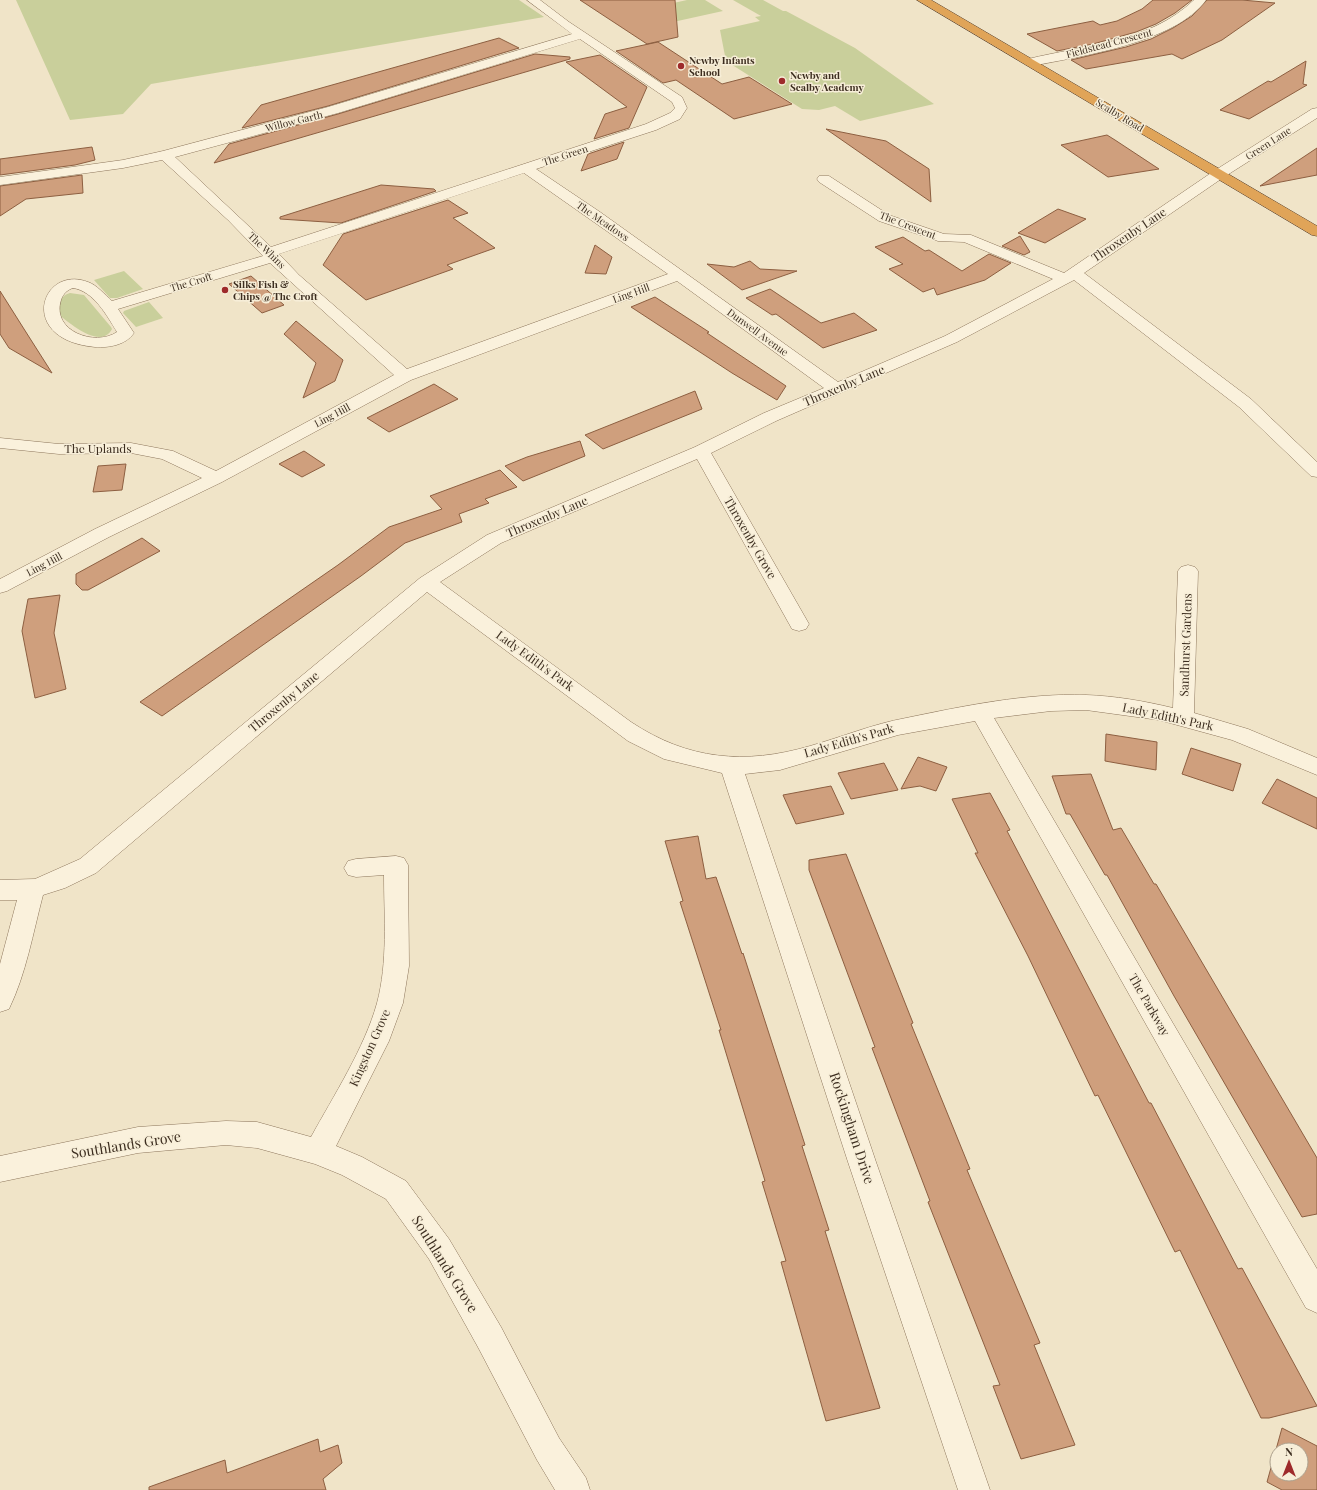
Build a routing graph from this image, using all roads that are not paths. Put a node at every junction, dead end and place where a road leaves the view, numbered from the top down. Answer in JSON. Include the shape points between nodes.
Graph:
{"nodes":[{"id":1,"x":533,"y":0,"type":"edge"},
{"id":2,"x":923,"y":0,"type":"edge"},
{"id":3,"x":1200,"y":0,"type":"edge"},
{"id":4,"x":581,"y":35,"type":"junction"},
{"id":5,"x":1032,"y":62,"type":"junction"},
{"id":6,"x":1317,"y":112,"type":"edge"},
{"id":7,"x":165,"y":155,"type":"junction"},
{"id":8,"x":526,"y":168,"type":"junction"},
{"id":9,"x":1219,"y":174,"type":"junction"},
{"id":10,"x":824,"y":180,"type":"dead end"},
{"id":11,"x":0,"y":181,"type":"edge"},
{"id":12,"x":1317,"y":232,"type":"edge"},
{"id":13,"x":272,"y":254,"type":"junction"},
{"id":14,"x":1069,"y":275,"type":"junction"},
{"id":15,"x":678,"y":276,"type":"junction"},
{"id":16,"x":109,"y":307,"type":"junction"},
{"id":17,"x":405,"y":376,"type":"junction"},
{"id":18,"x":837,"y":389,"type":"junction"},
{"id":19,"x":0,"y":443,"type":"edge"},
{"id":20,"x":701,"y":451,"type":"junction"},
{"id":21,"x":1317,"y":472,"type":"edge"},
{"id":22,"x":216,"y":478,"type":"junction"},
{"id":23,"x":1188,"y":571,"type":"dead end"},
{"id":24,"x":427,"y":582,"type":"junction"},
{"id":25,"x":0,"y":587,"type":"edge"},
{"id":26,"x":799,"y":624,"type":"dead end"},
{"id":27,"x":981,"y":712,"type":"junction"},
{"id":28,"x":1183,"y":719,"type":"junction"},
{"id":29,"x":731,"y":765,"type":"junction"},
{"id":30,"x":1317,"y":767,"type":"edge"},
{"id":31,"x":356,"y":868,"type":"dead end"},
{"id":32,"x":0,"y":890,"type":"edge"},
{"id":33,"x":32,"y":890,"type":"junction"},
{"id":34,"x":0,"y":1001,"type":"edge"},
{"id":35,"x":318,"y":1152,"type":"junction"},
{"id":36,"x":0,"y":1169,"type":"edge"},
{"id":37,"x":1317,"y":1298,"type":"edge"},
{"id":38,"x":574,"y":1490,"type":"edge"},
{"id":39,"x":974,"y":1490,"type":"edge"}],
"edges":[{"from":1,"to":4,"type":"street","name":"The Green"},
{"from":2,"to":5,"type":"highway","name":"Scalby Road"},
{"from":3,"to":5,"type":"street","name":"Fieldstead Crescent","via":[[1178,20],[1149,34]]},
{"from":4,"to":7,"type":"street","name":"Willow Garth","via":[[333,110]]},
{"from":4,"to":8,"type":"street","name":"The Green","via":[[678,100],[681,108],[675,116],[651,127]]},
{"from":5,"to":9,"type":"highway","name":"Scalby Road"},
{"from":6,"to":9,"type":"street","name":"Green Lane"},
{"from":7,"to":11,"type":"street","name":"Willow Garth","via":[[123,164]]},
{"from":7,"to":13,"type":"street","name":"The Whins"},
{"from":8,"to":13,"type":"street","name":"The Green"},
{"from":8,"to":15,"type":"street","name":"The Meadows","via":[[595,214]]},
{"from":9,"to":12,"type":"highway","name":"Scalby Road"},
{"from":9,"to":14,"type":"street","name":"Throxenby Lane"},
{"from":10,"to":14,"type":"street","name":"The Crescent","via":[[884,218],[943,238],[966,238]]},
{"from":13,"to":16,"type":"street","name":"The Croft"},
{"from":13,"to":17,"type":"street","name":"The Whins","via":[[294,278]]},
{"from":14,"to":18,"type":"street","name":"Throxenby Lane","via":[[951,339]]},
{"from":14,"to":21,"type":"street","name":"The Crescent","via":[[1245,403]]},
{"from":15,"to":17,"type":"street","name":"Ling Hill"},
{"from":15,"to":18,"type":"street","name":"Dunwell Avenue"},
{"from":16,"to":16,"type":"street","via":[[126,333],[118,340],[98,344],[75,338],[59,330],[53,322],[51,300],[59,289],[69,283],[84,286]]},
{"from":17,"to":22,"type":"street","name":"Ling Hill"},
{"from":18,"to":20,"type":"street","name":"Throxenby Lane","via":[[770,417]]},
{"from":19,"to":22,"type":"street","name":"The Uplands","via":[[59,449],[131,448],[168,455]]},
{"from":20,"to":24,"type":"street","name":"Throxenby Lane","via":[[494,540]]},
{"from":20,"to":26,"type":"street","name":"Throxenby Grove"},
{"from":22,"to":25,"type":"street","name":"Ling Hill","via":[[102,533]]},
{"from":23,"to":28,"type":"street","name":"Sandhurst Gardens"},
{"from":24,"to":29,"type":"street","name":"Lady Edith's Park","via":[[618,723],[652,745],[671,753],[718,765]]},
{"from":24,"to":33,"type":"street","name":"Throxenby Lane","via":[[88,866],[56,883]]},
{"from":27,"to":28,"type":"street","name":"Lady Edith's Park","via":[[1064,703],[1103,704]]},
{"from":27,"to":29,"type":"street","name":"Lady Edith's Park","via":[[900,726],[786,760],[761,765]]},
{"from":27,"to":37,"type":"street","name":"The Parkway"},
{"from":28,"to":30,"type":"street","name":"Lady Edith's Park","via":[[1260,741]]},
{"from":29,"to":39,"type":"street","name":"Rockingham Drive"},
{"from":31,"to":35,"type":"street","name":"Kingston Grove","via":[[396,865],[396,966],[390,1003],[376,1041]]},
{"from":32,"to":33,"type":"street","name":"Throxenby Lane"},
{"from":33,"to":34,"type":"street","via":[[10,974]]},
{"from":35,"to":36,"type":"street","name":"Southlands Grove","via":[[257,1135],[226,1133],[138,1140]]},
{"from":35,"to":38,"type":"street","name":"Southlands Grove","via":[[352,1166],[396,1190],[439,1249],[490,1338],[548,1449]]}]}
